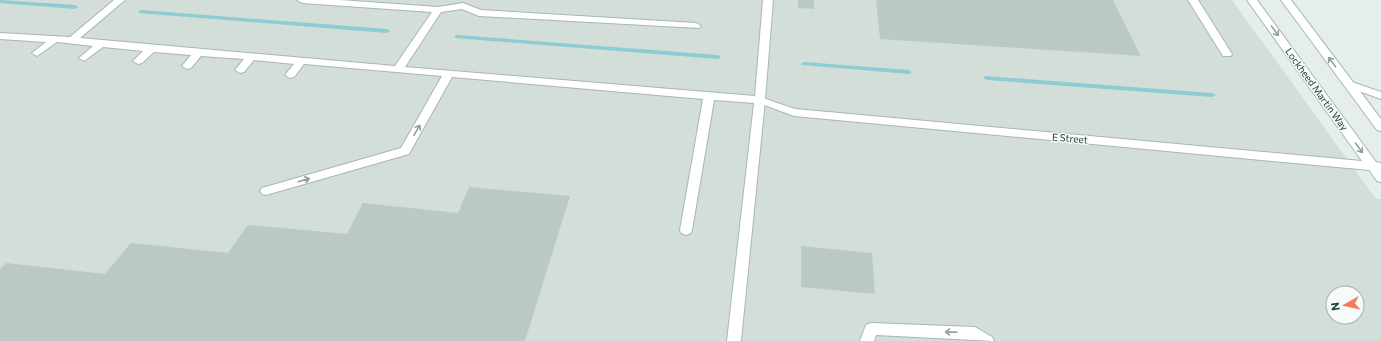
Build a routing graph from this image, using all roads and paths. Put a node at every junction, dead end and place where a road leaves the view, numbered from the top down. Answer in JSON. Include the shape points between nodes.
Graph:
{"nodes":[{"id":1,"x":120,"y":0,"type":"edge"},
{"id":2,"x":302,"y":0,"type":"edge"},
{"id":3,"x":768,"y":0,"type":"edge"},
{"id":4,"x":1193,"y":0,"type":"edge"},
{"id":5,"x":1252,"y":0,"type":"edge"},
{"id":6,"x":1286,"y":0,"type":"edge"},
{"id":7,"x":438,"y":10,"type":"junction"},
{"id":8,"x":696,"y":26,"type":"dead end"},
{"id":9,"x":1,"y":37,"type":"edge"},
{"id":10,"x":55,"y":39,"type":"junction"},
{"id":11,"x":72,"y":40,"type":"junction"},
{"id":12,"x":101,"y":44,"type":"junction"},
{"id":13,"x":152,"y":48,"type":"junction"},
{"id":14,"x":199,"y":52,"type":"junction"},
{"id":15,"x":37,"y":53,"type":"dead end"},
{"id":16,"x":1227,"y":54,"type":"dead end"},
{"id":17,"x":252,"y":56,"type":"junction"},
{"id":18,"x":84,"y":58,"type":"dead end"},
{"id":19,"x":138,"y":61,"type":"dead end"},
{"id":20,"x":301,"y":61,"type":"junction"},
{"id":21,"x":187,"y":66,"type":"dead end"},
{"id":22,"x":360,"y":66,"type":"junction"},
{"id":23,"x":240,"y":70,"type":"dead end"},
{"id":24,"x":397,"y":70,"type":"junction"},
{"id":25,"x":449,"y":74,"type":"junction"},
{"id":26,"x":290,"y":75,"type":"dead end"},
{"id":27,"x":353,"y":76,"type":"dead end"},
{"id":28,"x":1349,"y":84,"type":"junction"},
{"id":29,"x":709,"y":96,"type":"junction"},
{"id":30,"x":1381,"y":96,"type":"edge"},
{"id":31,"x":760,"y":100,"type":"junction"},
{"id":32,"x":1381,"y":127,"type":"edge"},
{"id":33,"x":1377,"y":167,"type":"edge"},
{"id":34,"x":1381,"y":178,"type":"edge"},
{"id":35,"x":266,"y":191,"type":"dead end"},
{"id":36,"x":686,"y":230,"type":"dead end"},
{"id":37,"x":734,"y":341,"type":"edge"},
{"id":38,"x":868,"y":341,"type":"edge"},
{"id":39,"x":987,"y":341,"type":"edge"}],
"edges":[{"from":1,"to":11,"type":"street"},
{"from":2,"to":7,"type":"street"},
{"from":3,"to":31,"type":"street"},
{"from":4,"to":16,"type":"street"},
{"from":5,"to":33,"type":"street","name":"Lockheed Martin Way","one_way":true},
{"from":28,"to":6,"type":"street","one_way":true},
{"from":7,"to":8,"type":"street","via":[[463,6],[479,13]]},
{"from":7,"to":24,"type":"street"},
{"from":9,"to":10,"type":"street","name":"E Street"},
{"from":10,"to":11,"type":"street","name":"E Street"},
{"from":10,"to":15,"type":"street"},
{"from":11,"to":12,"type":"street","name":"E Street"},
{"from":12,"to":13,"type":"street","name":"E Street"},
{"from":12,"to":18,"type":"street"},
{"from":13,"to":14,"type":"street","name":"E Street"},
{"from":13,"to":19,"type":"street"},
{"from":14,"to":17,"type":"street","name":"E Street"},
{"from":14,"to":21,"type":"street"},
{"from":17,"to":20,"type":"street","name":"E Street"},
{"from":17,"to":23,"type":"street"},
{"from":20,"to":22,"type":"street","name":"E Street"},
{"from":20,"to":26,"type":"street"},
{"from":22,"to":24,"type":"street","name":"E Street"},
{"from":22,"to":27,"type":"street"},
{"from":24,"to":25,"type":"street","name":"E Street"},
{"from":25,"to":29,"type":"street","name":"E Street"},
{"from":35,"to":25,"type":"street","one_way":true,"via":[[405,151]]},
{"from":28,"to":30,"type":"street"},
{"from":28,"to":32,"type":"street"},
{"from":29,"to":31,"type":"street","name":"E Street"},
{"from":29,"to":36,"type":"street"},
{"from":31,"to":33,"type":"street","name":"E Street","via":[[794,112]]},
{"from":31,"to":37,"type":"street"},
{"from":33,"to":34,"type":"street","name":"Lockheed Martin Way"},
{"from":39,"to":38,"type":"street","one_way":true,"via":[[975,333],[871,329]]}]}
